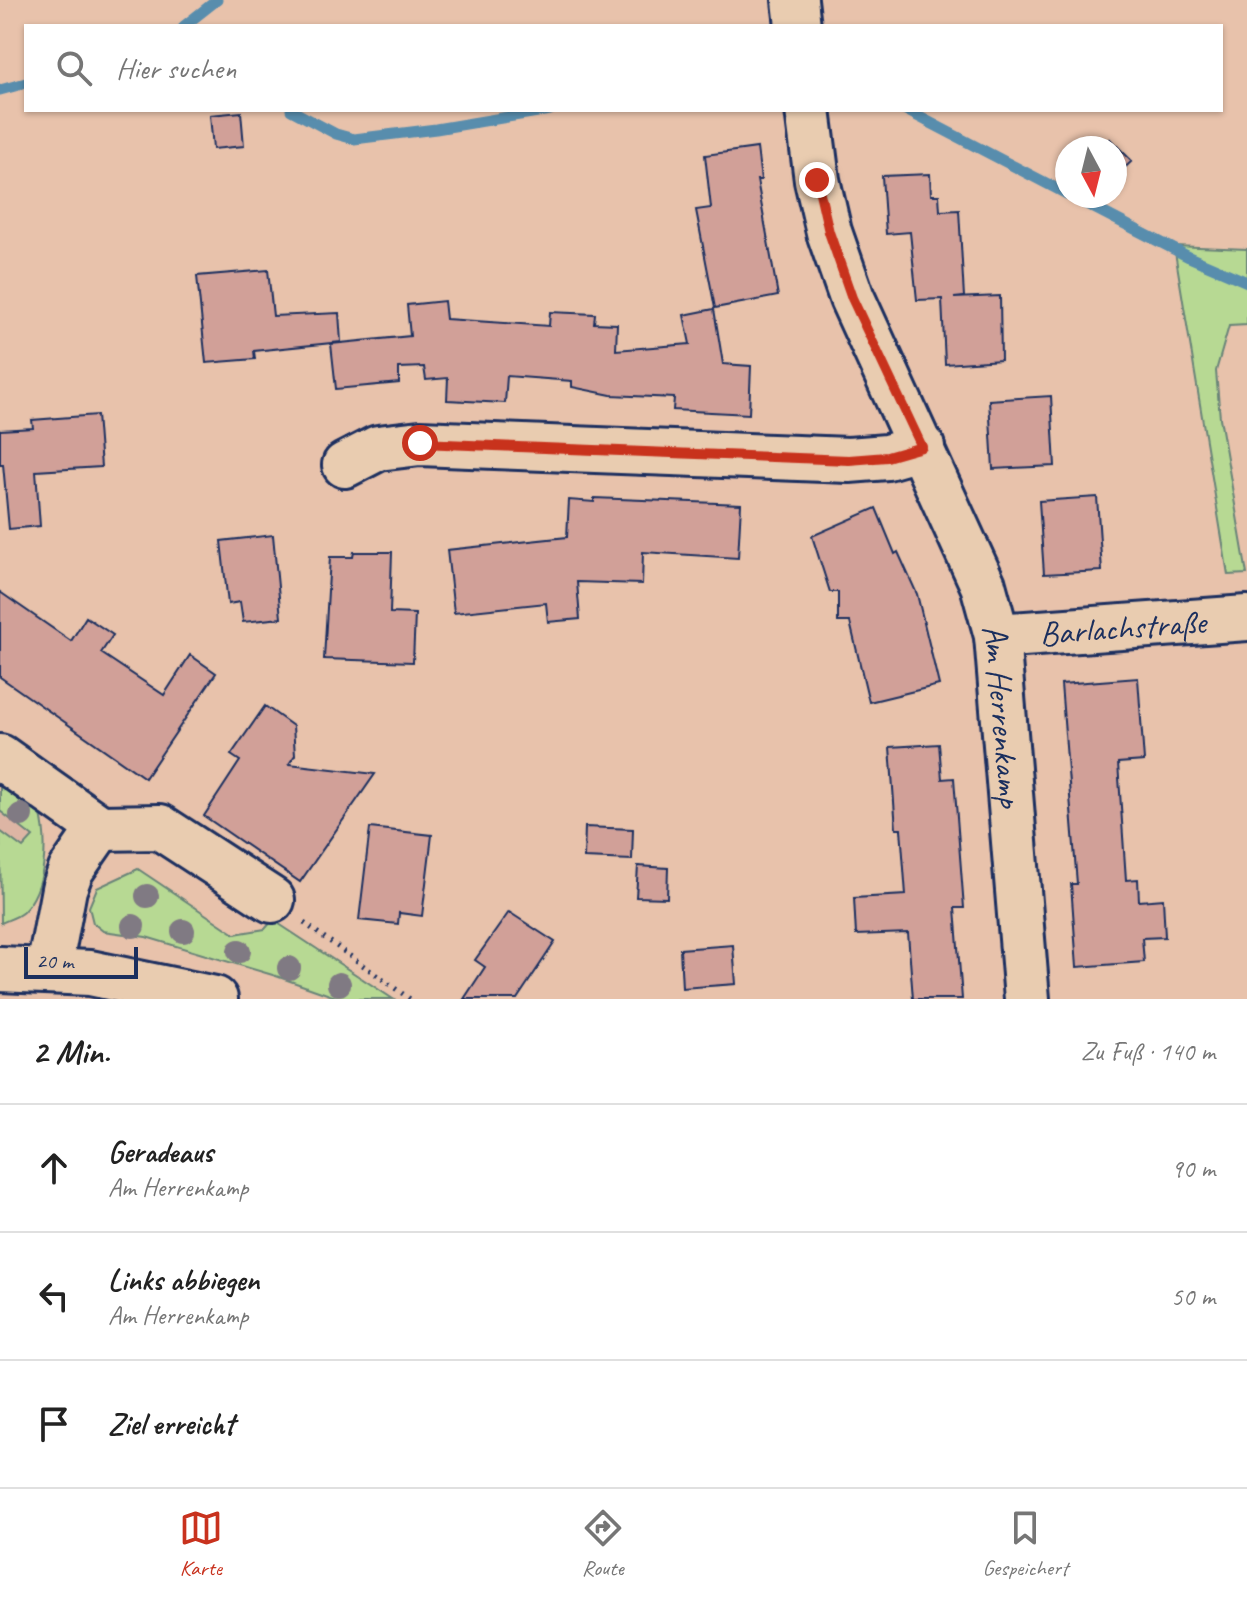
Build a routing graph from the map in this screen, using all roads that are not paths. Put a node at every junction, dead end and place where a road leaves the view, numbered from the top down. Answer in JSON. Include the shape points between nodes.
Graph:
{"nodes":[{"id":1,"x":795,"y":0,"type":"edge"},
{"id":2,"x":798,"y":24,"type":"edge"},
{"id":3,"x":808,"y":112,"type":"edge"},
{"id":4,"x":922,"y":447,"type":"junction"},
{"id":5,"x":345,"y":465,"type":"dead end"},
{"id":6,"x":1247,"y":618,"type":"edge"},
{"id":7,"x":997,"y":636,"type":"junction"},
{"id":8,"x":0,"y":757,"type":"edge"},
{"id":9,"x":100,"y":828,"type":"junction"},
{"id":10,"x":272,"y":900,"type":"road end"},
{"id":11,"x":0,"y":969,"type":"edge"},
{"id":12,"x":49,"y":969,"type":"junction"},
{"id":13,"x":124,"y":989,"type":"edge"},
{"id":14,"x":215,"y":999,"type":"edge"},
{"id":15,"x":1027,"y":999,"type":"edge"}],
"edges":[{"from":1,"to":2,"type":"street"},
{"from":3,"to":4,"type":"street","name":"Am Herrenkamp","via":[[829,232],[852,298]]},
{"from":4,"to":5,"type":"street","via":[[849,460],[420,443],[378,448]]},
{"from":4,"to":7,"type":"street","name":"Am Herrenkamp","via":[[983,585]]},
{"from":6,"to":7,"type":"street","name":"Barlachstraße"},
{"from":7,"to":15,"type":"street","name":"Am Herrenkamp"},
{"from":8,"to":9,"type":"street"},
{"from":9,"to":10,"type":"street","via":[[160,827]]},
{"from":9,"to":12,"type":"street","via":[[64,889]]},
{"from":11,"to":12,"type":"street"},
{"from":12,"to":13,"type":"street"},
{"from":13,"to":14,"type":"street"}]}
